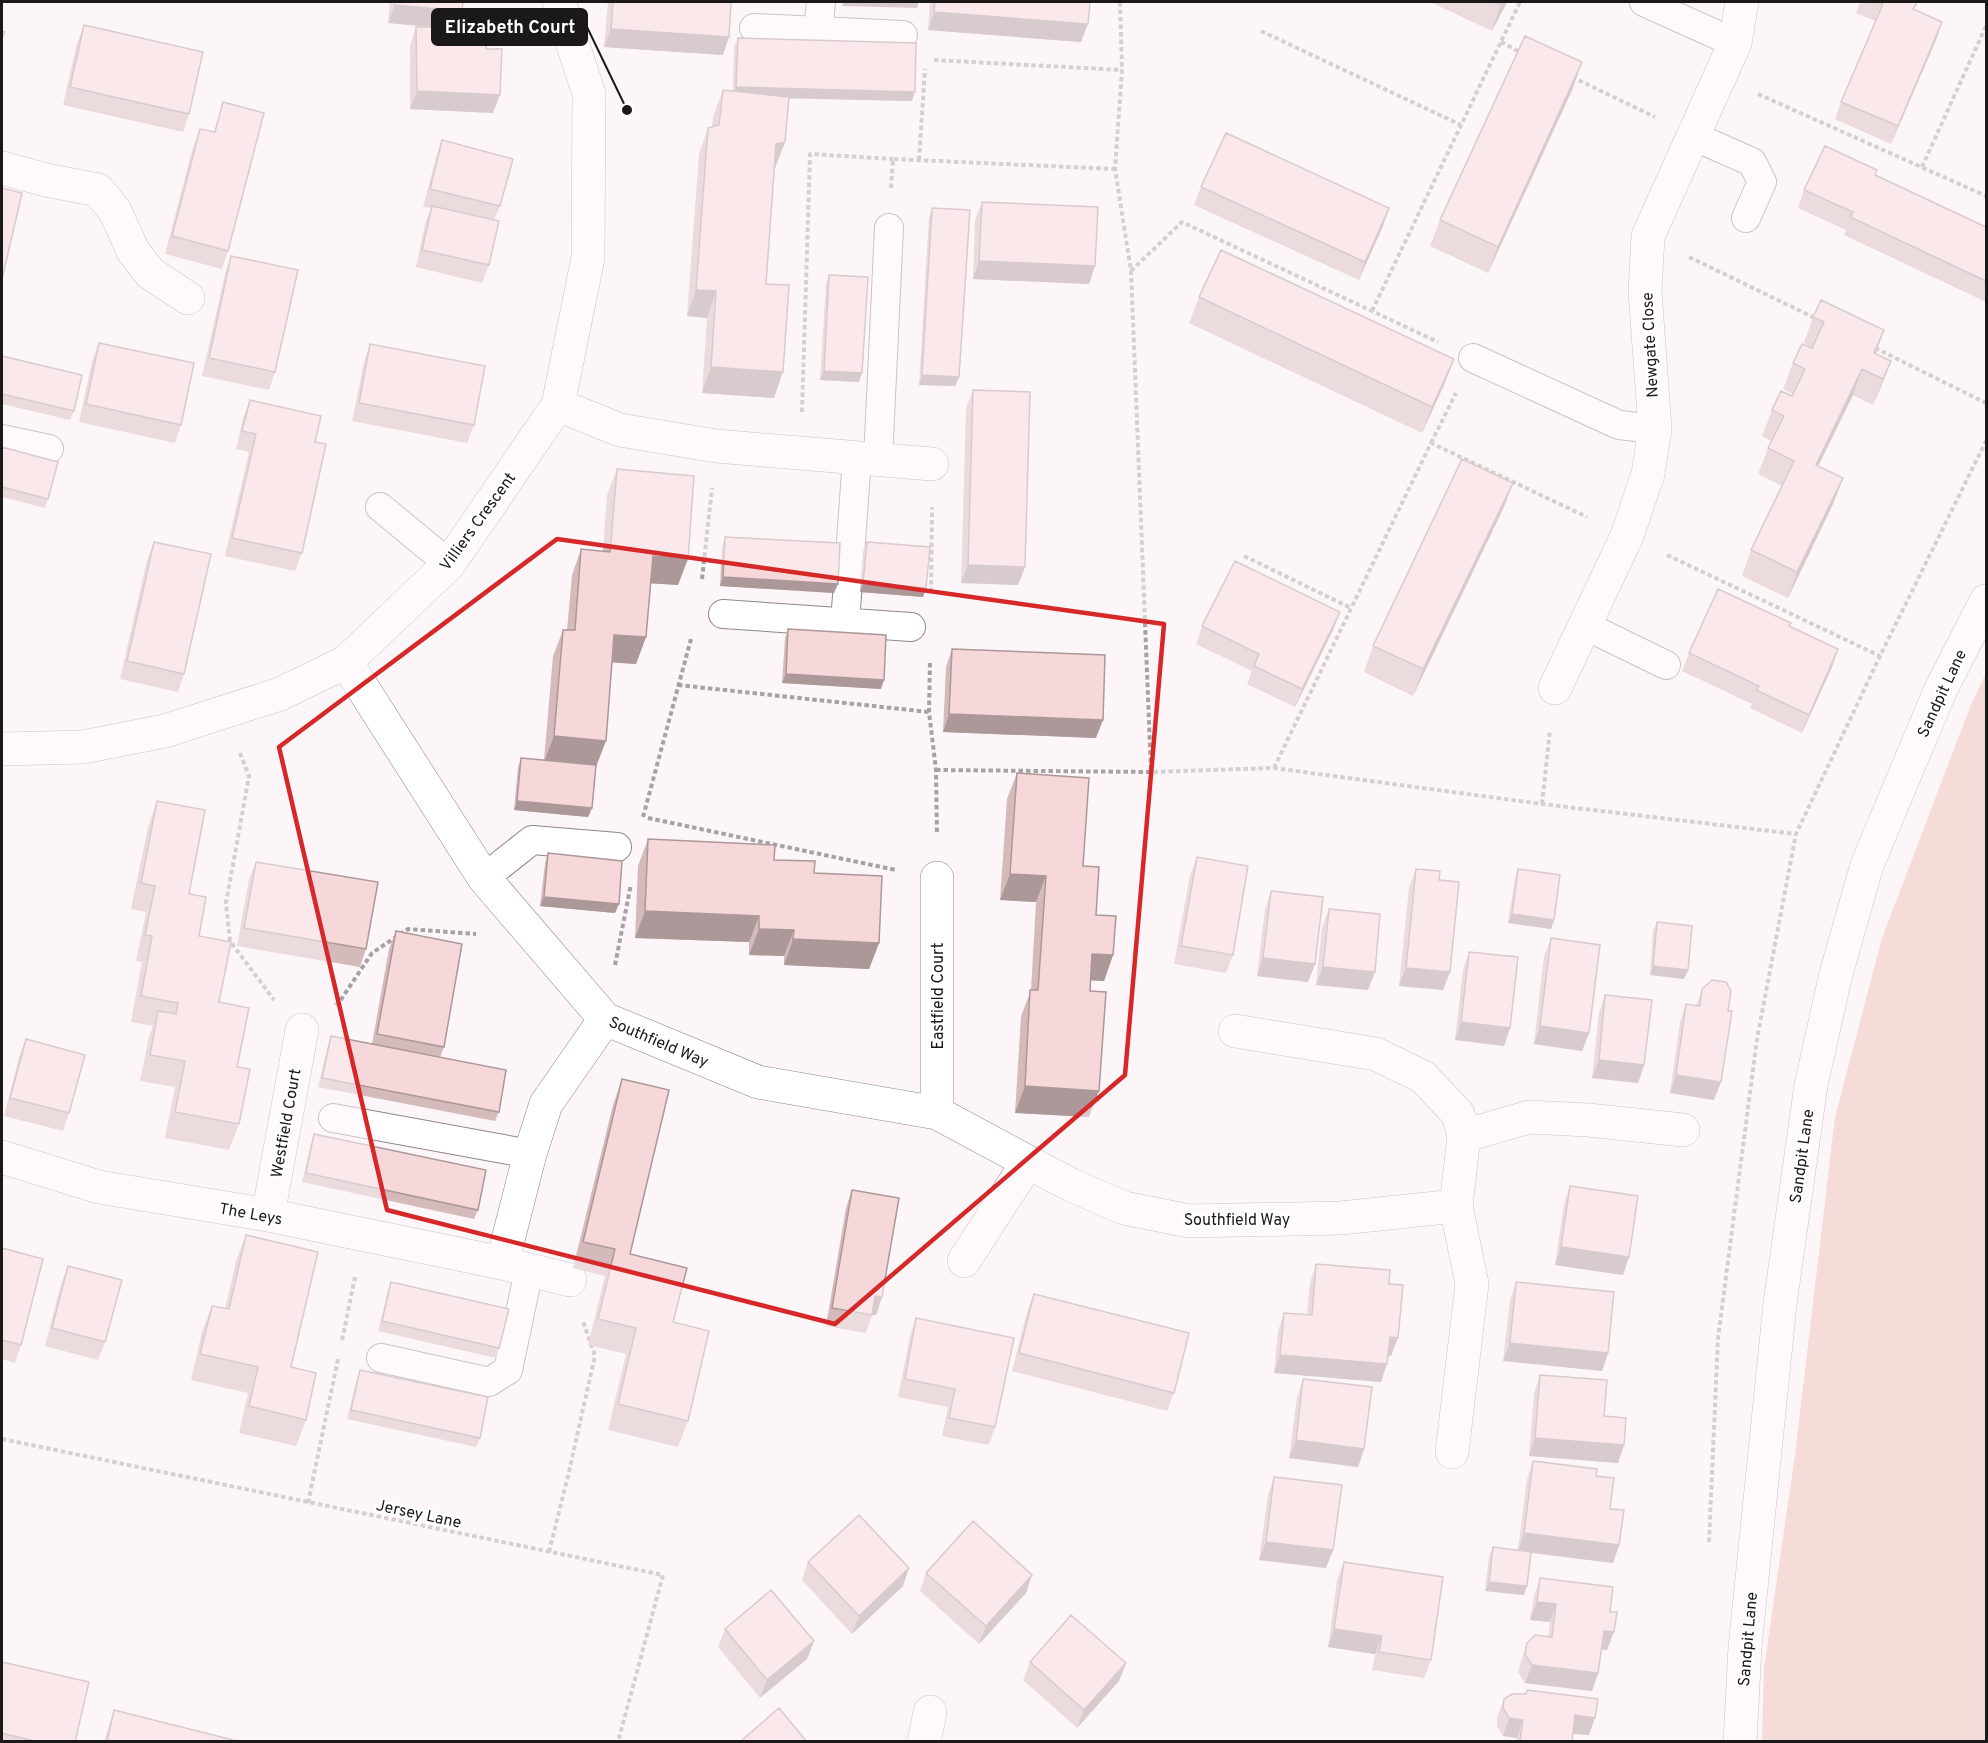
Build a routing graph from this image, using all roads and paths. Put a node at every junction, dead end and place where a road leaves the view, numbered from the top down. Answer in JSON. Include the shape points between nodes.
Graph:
{"nodes":[{"id":1,"x":559,"y":2,"type":"edge"},
{"id":2,"x":822,"y":2,"type":"edge"},
{"id":3,"x":1120,"y":2,"type":"edge"},
{"id":4,"x":1520,"y":2,"type":"edge"},
{"id":5,"x":1644,"y":2,"type":"edge"},
{"id":6,"x":1742,"y":2,"type":"edge"},
{"id":7,"x":1986,"y":26,"type":"edge"},
{"id":8,"x":754,"y":28,"type":"dead end"},
{"id":9,"x":818,"y":31,"type":"junction"},
{"id":10,"x":1261,"y":31,"type":"dead end"},
{"id":11,"x":903,"y":35,"type":"dead end"},
{"id":12,"x":1500,"y":42,"type":"junction"},
{"id":13,"x":1735,"y":43,"type":"junction"},
{"id":14,"x":1533,"y":58,"type":"edge"},
{"id":15,"x":1122,"y":70,"type":"junction"},
{"id":16,"x":1565,"y":73,"type":"edge"},
{"id":17,"x":1719,"y":76,"type":"junction"},
{"id":18,"x":1461,"y":125,"type":"junction"},
{"id":19,"x":1693,"y":135,"type":"junction"},
{"id":20,"x":893,"y":159,"type":"junction"},
{"id":21,"x":919,"y":160,"type":"junction"},
{"id":22,"x":1922,"y":167,"type":"junction"},
{"id":23,"x":2,"y":168,"type":"edge"},
{"id":24,"x":1115,"y":169,"type":"junction"},
{"id":25,"x":1986,"y":196,"type":"edge"},
{"id":26,"x":1746,"y":218,"type":"dead end"},
{"id":27,"x":889,"y":228,"type":"joint"},
{"id":28,"x":1648,"y":236,"type":"junction"},
{"id":29,"x":1131,"y":271,"type":"junction"},
{"id":30,"x":188,"y":298,"type":"dead end"},
{"id":31,"x":1372,"y":311,"type":"junction"},
{"id":32,"x":1817,"y":320,"type":"edge"},
{"id":33,"x":1870,"y":346,"type":"edge"},
{"id":34,"x":1473,"y":358,"type":"junction"},
{"id":35,"x":1986,"y":403,"type":"edge"},
{"id":36,"x":558,"y":405,"type":"junction"},
{"id":37,"x":1654,"y":429,"type":"junction"},
{"id":38,"x":2,"y":439,"type":"edge"},
{"id":39,"x":1431,"y":443,"type":"junction"},
{"id":40,"x":716,"y":446,"type":"junction"},
{"id":41,"x":49,"y":449,"type":"dead end"},
{"id":42,"x":801,"y":454,"type":"junction"},
{"id":43,"x":868,"y":460,"type":"junction"},
{"id":44,"x":932,"y":464,"type":"joint"},
{"id":45,"x":380,"y":507,"type":"dead end"},
{"id":46,"x":1627,"y":536,"type":"junction"},
{"id":47,"x":1244,"y":556,"type":"dead end"},
{"id":48,"x":449,"y":564,"type":"junction"},
{"id":49,"x":701,"y":582,"type":"dead end"},
{"id":50,"x":931,"y":594,"type":"dead end"},
{"id":51,"x":1986,"y":601,"type":"edge"},
{"id":52,"x":1352,"y":608,"type":"junction"},
{"id":53,"x":723,"y":614,"type":"dead end"},
{"id":54,"x":845,"y":623,"type":"junction"},
{"id":55,"x":1584,"y":625,"type":"junction"},
{"id":56,"x":911,"y":627,"type":"dead end"},
{"id":57,"x":692,"y":634,"type":"dead end"},
{"id":58,"x":930,"y":653,"type":"dead end"},
{"id":59,"x":1880,"y":656,"type":"dead end"},
{"id":60,"x":346,"y":663,"type":"junction"},
{"id":61,"x":1666,"y":664,"type":"dead end"},
{"id":62,"x":678,"y":685,"type":"junction"},
{"id":63,"x":1555,"y":688,"type":"joint"},
{"id":64,"x":224,"y":712,"type":"junction"},
{"id":65,"x":929,"y":712,"type":"junction"},
{"id":66,"x":2,"y":750,"type":"edge"},
{"id":67,"x":1274,"y":768,"type":"junction"},
{"id":68,"x":936,"y":770,"type":"junction"},
{"id":69,"x":1151,"y":772,"type":"junction"},
{"id":70,"x":1542,"y":804,"type":"junction"},
{"id":71,"x":643,"y":817,"type":"junction"},
{"id":72,"x":641,"y":828,"type":"dead end"},
{"id":73,"x":1796,"y":834,"type":"dead end"},
{"id":74,"x":617,"y":847,"type":"dead end"},
{"id":75,"x":633,"y":873,"type":"dead end"},
{"id":76,"x":484,"y":878,"type":"junction"},
{"id":77,"x":937,"y":879,"type":"junction"},
{"id":78,"x":518,"y":919,"type":"junction"},
{"id":79,"x":605,"y":1018,"type":"junction"},
{"id":80,"x":302,"y":1030,"type":"junction"},
{"id":81,"x":1235,"y":1031,"type":"dead end"},
{"id":82,"x":937,"y":1113,"type":"junction"},
{"id":83,"x":333,"y":1118,"type":"dead end"},
{"id":84,"x":1683,"y":1130,"type":"dead end"},
{"id":85,"x":1464,"y":1136,"type":"junction"},
{"id":86,"x":530,"y":1154,"type":"junction"},
{"id":87,"x":2,"y":1157,"type":"edge"},
{"id":88,"x":1028,"y":1162,"type":"junction"},
{"id":89,"x":1456,"y":1206,"type":"junction"},
{"id":90,"x":268,"y":1215,"type":"junction"},
{"id":91,"x":364,"y":1235,"type":"junction"},
{"id":92,"x":964,"y":1261,"type":"dead end"},
{"id":93,"x":516,"y":1266,"type":"junction"},
{"id":94,"x":570,"y":1280,"type":"joint"},
{"id":95,"x":381,"y":1358,"type":"dead end"},
{"id":96,"x":2,"y":1439,"type":"edge"},
{"id":97,"x":1452,"y":1452,"type":"dead end"},
{"id":98,"x":308,"y":1503,"type":"junction"},
{"id":99,"x":549,"y":1552,"type":"junction"},
{"id":100,"x":618,"y":1742,"type":"edge"},
{"id":101,"x":1740,"y":1742,"type":"edge"}],
"edges":[{"from":1,"to":36,"type":"street","name":"Villiers Crescent","via":[[589,94],[588,258]]},
{"from":2,"to":9,"type":"lane"},
{"from":3,"to":15,"type":"path"},
{"from":4,"to":12,"type":"path"},
{"from":5,"to":13,"type":"lane"},
{"from":6,"to":13,"type":"street","name":"Newgate Close"},
{"from":7,"to":22,"type":"path"},
{"from":8,"to":9,"type":"lane"},
{"from":9,"to":11,"type":"lane"},
{"from":10,"to":18,"type":"path"},
{"from":12,"to":14,"type":"path"},
{"from":12,"to":18,"type":"path"},
{"from":13,"to":17,"type":"street","name":"Newgate Close"},
{"from":15,"to":21,"type":"path","via":[[925,59]]},
{"from":15,"to":24,"type":"path"},
{"from":16,"to":19,"type":"path"},
{"from":17,"to":19,"type":"street","name":"Newgate Close"},
{"from":17,"to":22,"type":"path"},
{"from":18,"to":31,"type":"path"},
{"from":19,"to":26,"type":"lane","via":[[1752,162],[1762,182]]},
{"from":19,"to":28,"type":"street","name":"Newgate Close"},
{"from":20,"to":21,"type":"path"},
{"from":20,"to":27,"type":"path"},
{"from":20,"to":42,"type":"path","via":[[810,154]]},
{"from":21,"to":24,"type":"path"},
{"from":22,"to":25,"type":"path"},
{"from":23,"to":30,"type":"street","via":[[98,190],[115,211],[133,250],[150,273]]},
{"from":24,"to":29,"type":"path"},
{"from":27,"to":43,"type":"lane"},
{"from":28,"to":32,"type":"path"},
{"from":28,"to":37,"type":"street","name":"Newgate Close","via":[[1645,291]]},
{"from":29,"to":31,"type":"path","via":[[1182,222]]},
{"from":29,"to":69,"type":"path"},
{"from":31,"to":34,"type":"path"},
{"from":33,"to":35,"type":"path"},
{"from":34,"to":37,"type":"lane","via":[[1619,425]]},
{"from":34,"to":39,"type":"path"},
{"from":36,"to":40,"type":"street","via":[[620,430]]},
{"from":36,"to":48,"type":"street","name":"Villiers Crescent"},
{"from":37,"to":46,"type":"street","name":"Newgate Close","via":[[1648,474]]},
{"from":38,"to":41,"type":"lane"},
{"from":39,"to":46,"type":"path"},
{"from":39,"to":52,"type":"path"},
{"from":40,"to":42,"type":"street"},
{"from":40,"to":49,"type":"path"},
{"from":42,"to":43,"type":"street"},
{"from":43,"to":44,"type":"street"},
{"from":43,"to":54,"type":"lane"},
{"from":44,"to":50,"type":"path"},
{"from":45,"to":48,"type":"lane"},
{"from":46,"to":55,"type":"street","name":"Newgate Close"},
{"from":46,"to":59,"type":"path"},
{"from":47,"to":52,"type":"path"},
{"from":48,"to":60,"type":"street","name":"Villiers Crescent"},
{"from":51,"to":101,"type":"street","name":"Sandpit Lane","via":[[1940,691],[1867,865],[1836,974],[1811,1085],[1780,1304],[1745,1647]]},
{"from":52,"to":67,"type":"path"},
{"from":53,"to":54,"type":"lane"},
{"from":54,"to":56,"type":"lane"},
{"from":55,"to":61,"type":"lane"},
{"from":55,"to":63,"type":"street","name":"Newgate Close"},
{"from":57,"to":62,"type":"path"},
{"from":58,"to":65,"type":"path"},
{"from":60,"to":64,"type":"street","name":"Villiers Crescent","via":[[280,694]]},
{"from":60,"to":76,"type":"street","name":"Southfield Way"},
{"from":62,"to":65,"type":"path"},
{"from":62,"to":71,"type":"path"},
{"from":63,"to":70,"type":"path"},
{"from":64,"to":66,"type":"street","name":"Villiers Crescent","via":[[165,731],[83,747]]},
{"from":64,"to":80,"type":"path","via":[[249,776],[226,903],[230,941],[265,990]]},
{"from":65,"to":68,"type":"path"},
{"from":67,"to":69,"type":"path"},
{"from":67,"to":70,"type":"path"},
{"from":68,"to":69,"type":"path"},
{"from":68,"to":77,"type":"path"},
{"from":70,"to":73,"type":"path"},
{"from":71,"to":72,"type":"path"},
{"from":71,"to":77,"type":"path"},
{"from":74,"to":76,"type":"lane","via":[[532,840]]},
{"from":75,"to":79,"type":"path"},
{"from":76,"to":78,"type":"street","name":"Southfield Way"},
{"from":77,"to":82,"type":"street","name":"Eastfield Court"},
{"from":78,"to":79,"type":"street","name":"Southfield Way"},
{"from":78,"to":80,"type":"path","via":[[486,935],[408,929],[372,953],[340,1001]]},
{"from":79,"to":82,"type":"street","name":"Southfield Way","via":[[758,1082]]},
{"from":79,"to":86,"type":"street","via":[[546,1104]]},
{"from":80,"to":90,"type":"street","name":"Westfield Court"},
{"from":81,"to":85,"type":"street","via":[[1376,1054],[1423,1077],[1458,1114]]},
{"from":82,"to":88,"type":"street","name":"Southfield Way"},
{"from":83,"to":86,"type":"lane"},
{"from":84,"to":85,"type":"street","via":[[1529,1118]]},
{"from":85,"to":89,"type":"street"},
{"from":86,"to":93,"type":"street"},
{"from":87,"to":90,"type":"street","name":"The Leys","via":[[99,1187]]},
{"from":88,"to":89,"type":"street","name":"Southfield Way","via":[[1124,1208],[1189,1221],[1341,1218]]},
{"from":88,"to":92,"type":"street"},
{"from":89,"to":97,"type":"street","via":[[1472,1284]]},
{"from":90,"to":91,"type":"street","name":"The Leys"},
{"from":91,"to":93,"type":"street","name":"The Leys"},
{"from":91,"to":98,"type":"path"},
{"from":93,"to":94,"type":"street","name":"The Leys"},
{"from":93,"to":95,"type":"lane","via":[[508,1370],[489,1382]]},
{"from":94,"to":99,"type":"path","via":[[595,1356]]},
{"from":96,"to":98,"type":"path","name":"Jersey Lane"},
{"from":98,"to":99,"type":"path","name":"Jersey Lane"},
{"from":99,"to":100,"type":"path","name":"Jersey Lane","via":[[663,1575]]}]}
